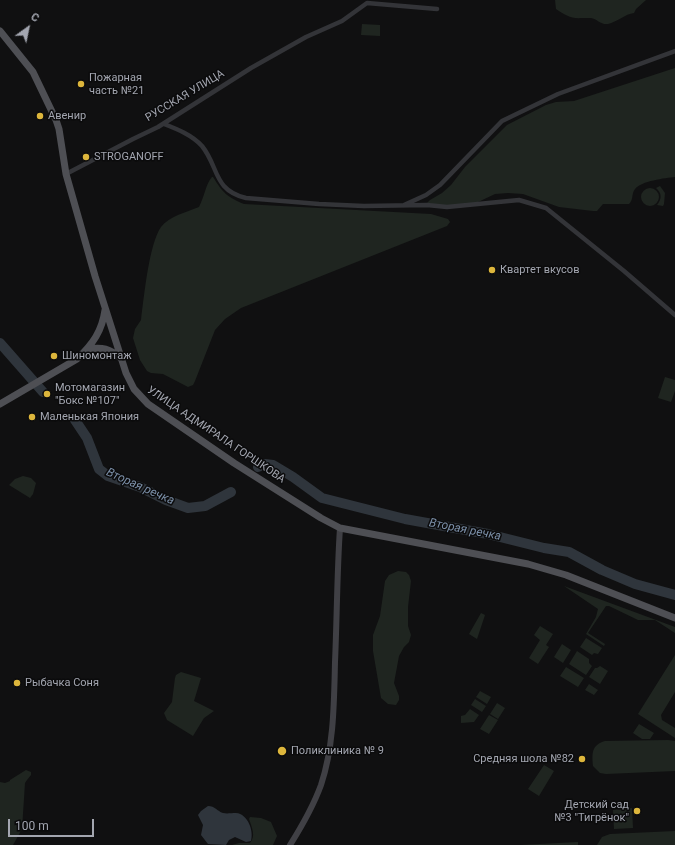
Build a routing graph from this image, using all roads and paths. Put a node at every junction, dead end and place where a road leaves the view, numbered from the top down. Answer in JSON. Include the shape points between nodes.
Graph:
{"nodes":[{"id":1,"x":437,"y":9,"type":"dead end"},
{"id":2,"x":0,"y":30,"type":"edge"},
{"id":3,"x":675,"y":51,"type":"edge"},
{"id":4,"x":164,"y":124,"type":"junction"},
{"id":5,"x":66,"y":174,"type":"junction"},
{"id":6,"x":403,"y":206,"type":"junction"},
{"id":7,"x":105,"y":308,"type":"junction"},
{"id":8,"x":675,"y":315,"type":"edge"},
{"id":9,"x":87,"y":350,"type":"junction"},
{"id":10,"x":122,"y":359,"type":"junction"},
{"id":11,"x":0,"y":404,"type":"edge"},
{"id":12,"x":340,"y":528,"type":"junction"},
{"id":13,"x":675,"y":618,"type":"edge"},
{"id":14,"x":290,"y":845,"type":"edge"}],
"edges":[{"from":1,"to":4,"type":"street","name":"РУССКАЯ УЛИЦА","via":[[367,3],[342,21],[251,68]]},
{"from":2,"to":5,"type":"main road","via":[[33,72],[50,106],[59,129]]},
{"from":3,"to":6,"type":"street","via":[[558,94],[502,121],[440,185]]},
{"from":4,"to":5,"type":"street","name":"РУССКАЯ УЛИЦА"},
{"from":4,"to":6,"type":"street","via":[[202,146],[222,183],[236,195],[319,204]]},
{"from":5,"to":7,"type":"main road"},
{"from":6,"to":8,"type":"street","via":[[447,207],[519,200],[546,208]]},
{"from":7,"to":9,"type":"main road","via":[[103,323]]},
{"from":7,"to":10,"type":"main road","name":"УЛИЦА АДМИРАЛА ГОРШКОВА"},
{"from":9,"to":10,"type":"main road","via":[[107,349]]},
{"from":9,"to":11,"type":"main road","via":[[72,362]]},
{"from":10,"to":12,"type":"main road","name":"УЛИЦА АДМИРАЛА ГОРШКОВА","via":[[134,389],[148,404],[234,463]]},
{"from":12,"to":13,"type":"main road","name":"УЛИЦА АДМИРАЛА ГОРШКОВА","via":[[528,564],[566,575]]},
{"from":12,"to":14,"type":"main road","via":[[333,720],[329,751],[317,795]]}]}
